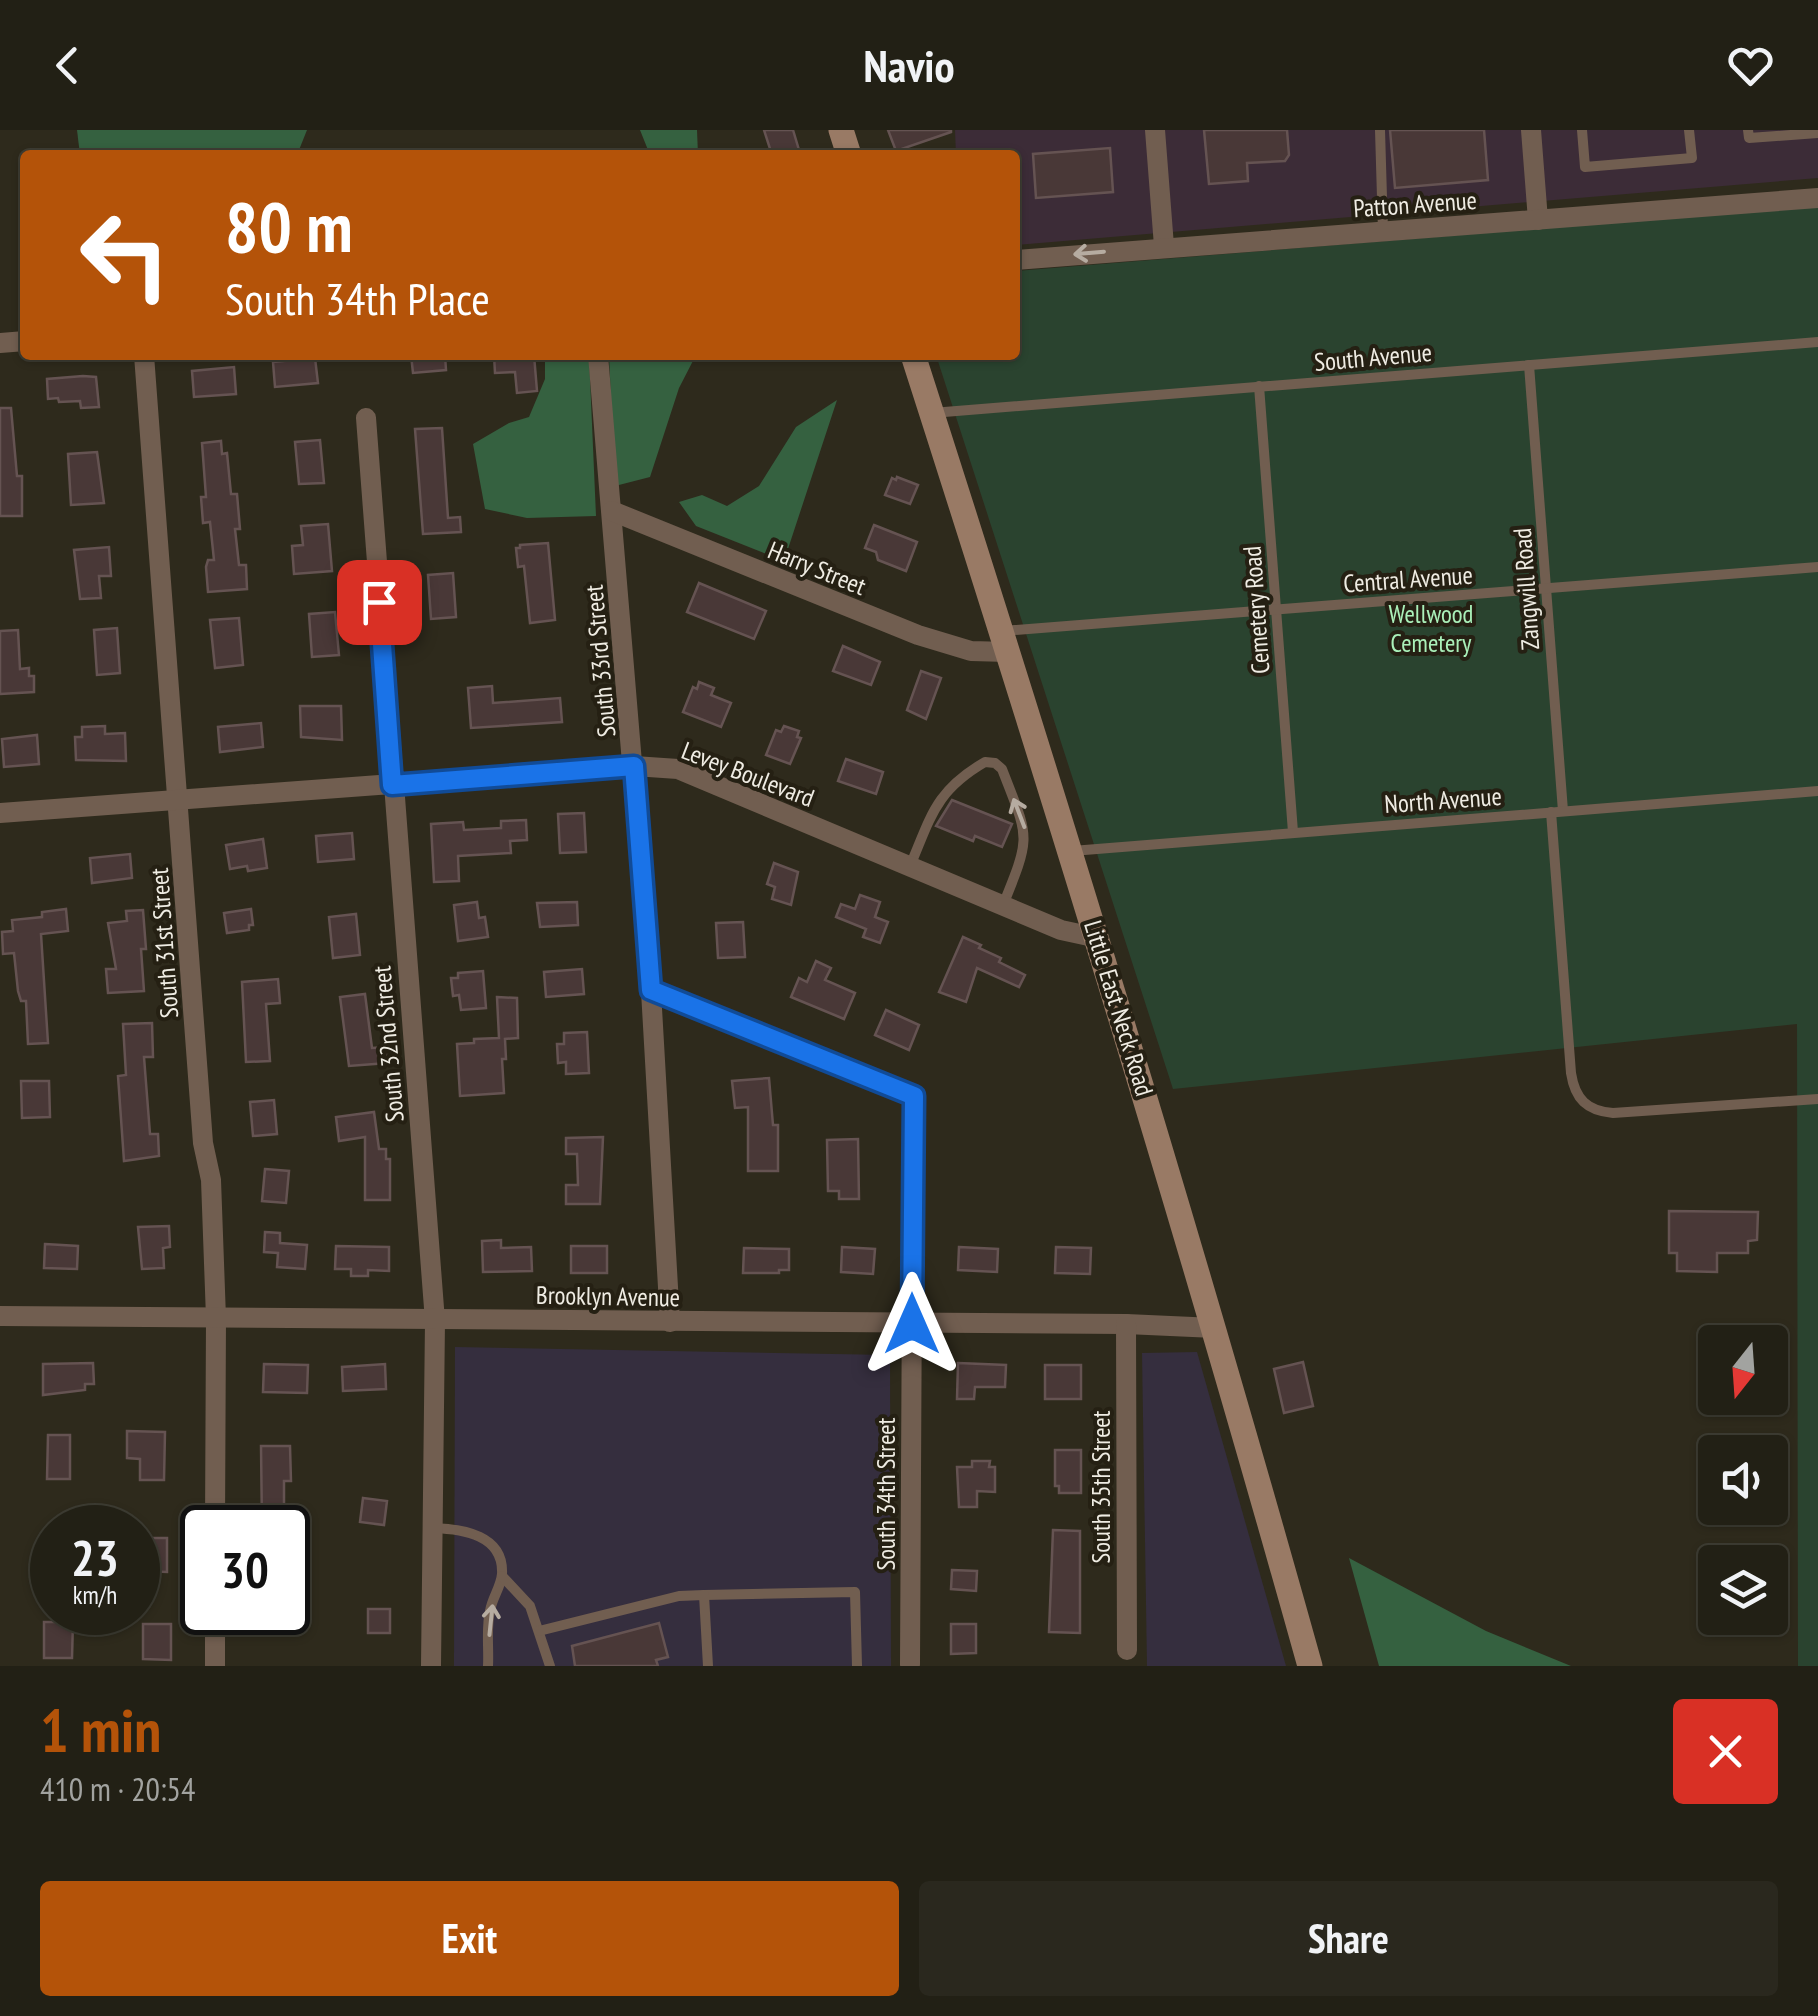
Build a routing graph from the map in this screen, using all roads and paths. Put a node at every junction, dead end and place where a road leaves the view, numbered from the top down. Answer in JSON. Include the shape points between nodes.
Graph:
{"nodes":[{"id":1,"x":1156,"y":130,"type":"edge"},
{"id":2,"x":1380,"y":130,"type":"edge"},
{"id":3,"x":1531,"y":130,"type":"edge"},
{"id":4,"x":1582,"y":130,"type":"edge"},
{"id":5,"x":1689,"y":130,"type":"edge"},
{"id":6,"x":1748,"y":130,"type":"edge"},
{"id":7,"x":1818,"y":133,"type":"edge"},
{"id":8,"x":1818,"y":198,"type":"edge"},
{"id":9,"x":1538,"y":220,"type":"junction"},
{"id":10,"x":1383,"y":231,"type":"junction"},
{"id":11,"x":1164,"y":246,"type":"junction"},
{"id":12,"x":1020,"y":260,"type":"edge"},
{"id":13,"x":1818,"y":342,"type":"edge"},
{"id":14,"x":144,"y":360,"type":"edge"},
{"id":15,"x":598,"y":360,"type":"edge"},
{"id":16,"x":915,"y":360,"type":"edge"},
{"id":17,"x":1528,"y":365,"type":"junction"},
{"id":18,"x":1259,"y":386,"type":"junction"},
{"id":19,"x":932,"y":412,"type":"junction"},
{"id":20,"x":366,"y":418,"type":"dead end"},
{"id":21,"x":612,"y":511,"type":"junction"},
{"id":22,"x":1818,"y":567,"type":"edge"},
{"id":23,"x":1547,"y":588,"type":"junction"},
{"id":24,"x":1276,"y":610,"type":"junction"},
{"id":25,"x":1005,"y":642,"type":"junction"},
{"id":26,"x":634,"y":766,"type":"junction"},
{"id":27,"x":392,"y":785,"type":"junction"},
{"id":28,"x":1818,"y":790,"type":"edge"},
{"id":29,"x":179,"y":800,"type":"junction"},
{"id":30,"x":1557,"y":811,"type":"junction"},
{"id":31,"x":0,"y":813,"type":"edge"},
{"id":32,"x":1293,"y":832,"type":"junction"},
{"id":33,"x":1072,"y":850,"type":"junction"},
{"id":34,"x":910,"y":866,"type":"junction"},
{"id":35,"x":1002,"y":906,"type":"junction"},
{"id":36,"x":1098,"y":938,"type":"junction"},
{"id":37,"x":651,"y":990,"type":"junction"},
{"id":38,"x":1818,"y":1099,"type":"edge"},
{"id":39,"x":0,"y":1316,"type":"edge"},
{"id":40,"x":216,"y":1318,"type":"junction"},
{"id":41,"x":435,"y":1321,"type":"junction"},
{"id":42,"x":670,"y":1322,"type":"junction"},
{"id":43,"x":912,"y":1324,"type":"junction"},
{"id":44,"x":1126,"y":1324,"type":"junction"},
{"id":45,"x":1216,"y":1328,"type":"junction"},
{"id":46,"x":215,"y":1505,"type":"edge"},
{"id":47,"x":433,"y":1528,"type":"junction"},
{"id":48,"x":502,"y":1576,"type":"junction"},
{"id":49,"x":704,"y":1595,"type":"junction"},
{"id":50,"x":539,"y":1631,"type":"junction"},
{"id":51,"x":215,"y":1635,"type":"edge"},
{"id":52,"x":1126,"y":1650,"type":"dead end"},
{"id":53,"x":910,"y":1665,"type":"edge"},
{"id":54,"x":215,"y":1666,"type":"edge"},
{"id":55,"x":431,"y":1666,"type":"edge"},
{"id":56,"x":488,"y":1666,"type":"edge"},
{"id":57,"x":550,"y":1666,"type":"edge"},
{"id":58,"x":708,"y":1666,"type":"edge"},
{"id":59,"x":857,"y":1666,"type":"edge"},
{"id":60,"x":1310,"y":1666,"type":"edge"}],
"edges":[{"from":1,"to":11,"type":"street"},
{"from":2,"to":10,"type":"lane"},
{"from":3,"to":9,"type":"street"},
{"from":4,"to":5,"type":"lane","via":[[1585,167],[1692,158]]},
{"from":6,"to":7,"type":"lane","via":[[1748,138]]},
{"from":8,"to":9,"type":"street","name":"Patton Avenue"},
{"from":9,"to":10,"type":"street","name":"Patton Avenue"},
{"from":10,"to":11,"type":"street","name":"Patton Avenue"},
{"from":11,"to":12,"type":"street","name":"Patton Avenue","one_way":true},
{"from":13,"to":17,"type":"lane","name":"South Avenue"},
{"from":14,"to":29,"type":"street","name":"South 31st Street"},
{"from":15,"to":21,"type":"street","name":"South 33rd Street"},
{"from":16,"to":19,"type":"main road","name":"Little East Neck Road"},
{"from":17,"to":18,"type":"lane","name":"South Avenue"},
{"from":17,"to":23,"type":"lane","name":"Zangwill Road"},
{"from":18,"to":19,"type":"lane","name":"South Avenue"},
{"from":18,"to":24,"type":"lane","name":"Cemetery Road"},
{"from":19,"to":25,"type":"main road","name":"Little East Neck Road"},
{"from":20,"to":27,"type":"street","name":"South 32nd Street"},
{"from":21,"to":25,"type":"street","name":"Harry Street","via":[[918,636],[971,651]]},
{"from":21,"to":26,"type":"street","name":"South 33rd Street"},
{"from":22,"to":23,"type":"lane","name":"Central Avenue"},
{"from":23,"to":24,"type":"lane","name":"Central Avenue"},
{"from":23,"to":30,"type":"lane","name":"Zangwill Road"},
{"from":24,"to":25,"type":"lane","name":"Central Avenue"},
{"from":24,"to":32,"type":"lane","name":"Cemetery Road"},
{"from":25,"to":33,"type":"main road","name":"Little East Neck Road"},
{"from":26,"to":27,"type":"street","name":"Levey Boulevard"},
{"from":26,"to":34,"type":"street","name":"Levey Boulevard","via":[[678,769]]},
{"from":26,"to":37,"type":"street","name":"South 33rd Street"},
{"from":27,"to":29,"type":"street","name":"Levey Boulevard"},
{"from":27,"to":41,"type":"street","name":"South 32nd Street"},
{"from":28,"to":30,"type":"lane","name":"North Avenue"},
{"from":29,"to":31,"type":"street","name":"Levey Boulevard"},
{"from":29,"to":40,"type":"street","name":"South 31st Street"},
{"from":30,"to":32,"type":"lane","name":"North Avenue"},
{"from":30,"to":38,"type":"lane","name":"Zangwill Road","via":[[1571,1073],[1583,1103],[1613,1113]]},
{"from":32,"to":33,"type":"lane","name":"North Avenue"},
{"from":33,"to":36,"type":"main road","name":"Little East Neck Road"},
{"from":34,"to":35,"type":"street","name":"Levey Boulevard"},
{"from":35,"to":34,"type":"lane","one_way":true,"via":[[1026,830],[1002,769],[994,764],[985,762],[939,798]]},
{"from":35,"to":36,"type":"street","name":"Levey Boulevard"},
{"from":36,"to":45,"type":"main road","name":"Little East Neck Road"},
{"from":37,"to":42,"type":"street","name":"South 33rd Street"},
{"from":37,"to":43,"type":"street","name":"South 34th Street","via":[[914,1096]]},
{"from":39,"to":40,"type":"street","name":"Brooklyn Avenue"},
{"from":40,"to":41,"type":"street","name":"Brooklyn Avenue"},
{"from":40,"to":46,"type":"street","name":"South 31st Street"},
{"from":41,"to":42,"type":"street","name":"Brooklyn Avenue"},
{"from":41,"to":47,"type":"street","name":"South 32nd Street"},
{"from":42,"to":43,"type":"street","name":"Brooklyn Avenue"},
{"from":43,"to":44,"type":"street","name":"Brooklyn Avenue"},
{"from":43,"to":53,"type":"street","name":"South 34th Street"},
{"from":44,"to":45,"type":"street","name":"Brooklyn Avenue"},
{"from":44,"to":52,"type":"street","name":"South 35th Street"},
{"from":45,"to":60,"type":"main road","name":"Little East Neck Road"},
{"from":47,"to":48,"type":"lane","via":[[484,1536],[500,1559]]},
{"from":47,"to":55,"type":"street","name":"South 32nd Street"},
{"from":48,"to":50,"type":"lane","via":[[530,1606]]},
{"from":56,"to":48,"type":"lane","one_way":true,"via":[[490,1611]]},
{"from":49,"to":50,"type":"lane"},
{"from":49,"to":58,"type":"lane"},
{"from":49,"to":59,"type":"lane","via":[[855,1592]]},
{"from":50,"to":57,"type":"lane"},
{"from":51,"to":54,"type":"street"}]}
